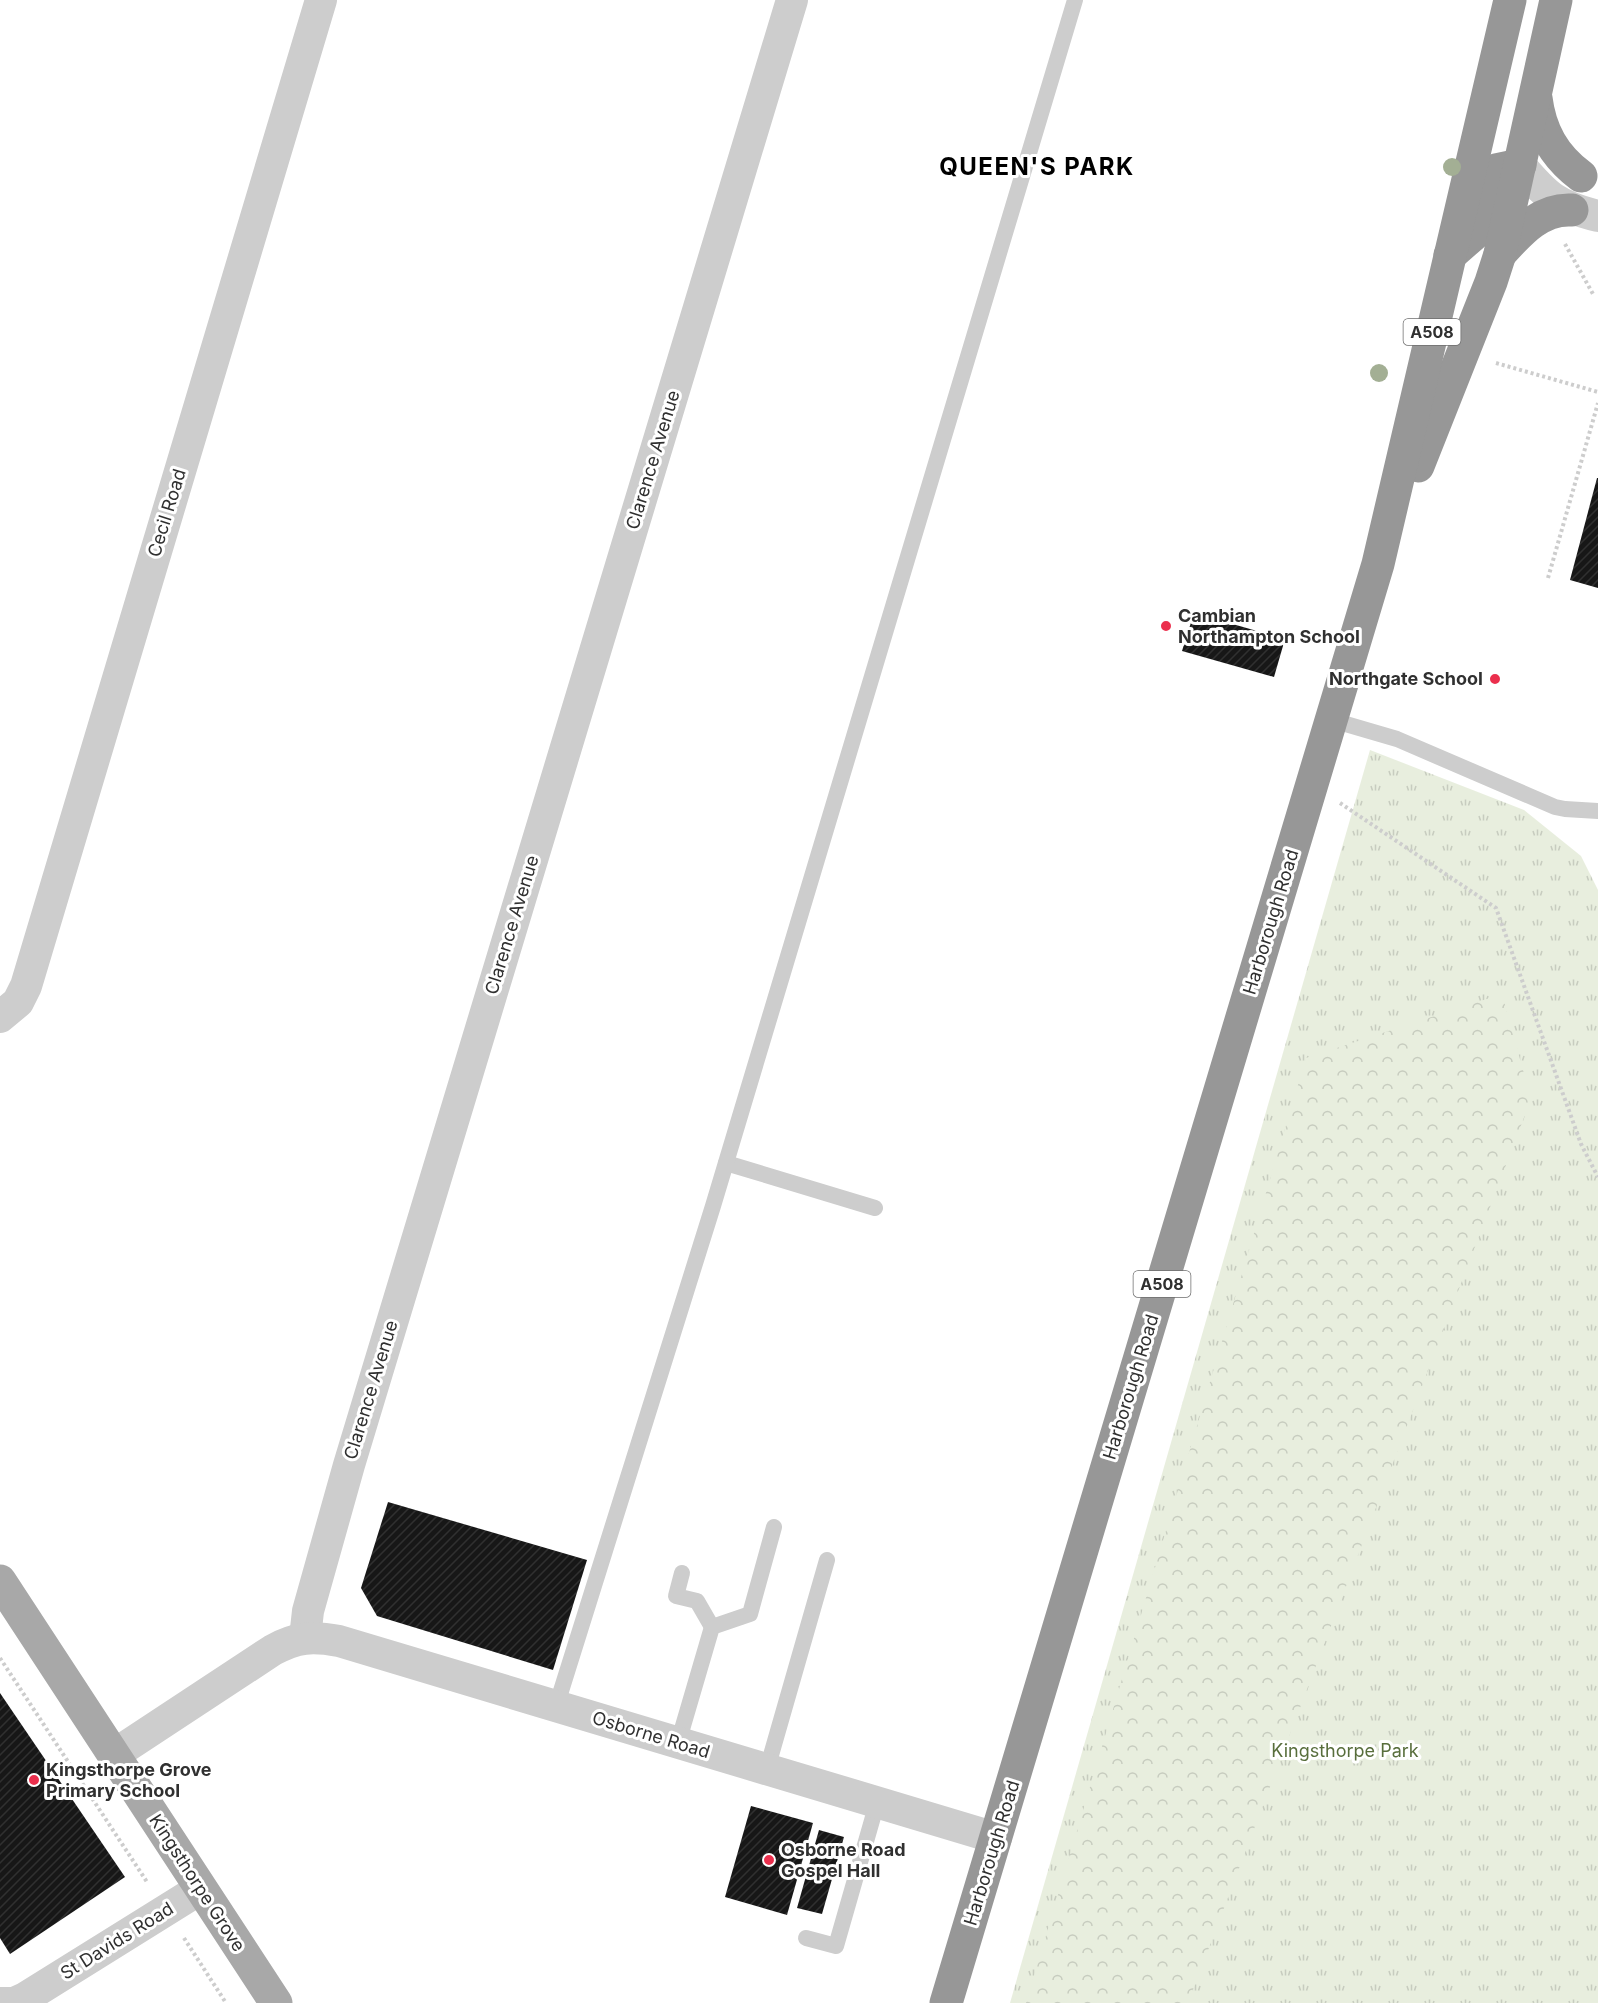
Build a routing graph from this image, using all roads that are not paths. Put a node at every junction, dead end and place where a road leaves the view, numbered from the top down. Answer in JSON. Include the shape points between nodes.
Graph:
{"nodes":[{"id":1,"x":321,"y":0,"type":"edge"},
{"id":2,"x":792,"y":0,"type":"edge"},
{"id":3,"x":1075,"y":0,"type":"edge"},
{"id":4,"x":1556,"y":0,"type":"edge"},
{"id":5,"x":1511,"y":7,"type":"edge"},
{"id":6,"x":1536,"y":93,"type":"junction"},
{"id":7,"x":1487,"y":100,"type":"junction"},
{"id":8,"x":1520,"y":165,"type":"junction"},
{"id":9,"x":1590,"y":179,"type":"edge"},
{"id":10,"x":1585,"y":213,"type":"edge"},
{"id":11,"x":1500,"y":254,"type":"junction"},
{"id":12,"x":1450,"y":255,"type":"junction"},
{"id":13,"x":1378,"y":564,"type":"junction"},
{"id":14,"x":1332,"y":720,"type":"junction"},
{"id":15,"x":1598,"y":811,"type":"edge"},
{"id":16,"x":0,"y":1017,"type":"edge"},
{"id":17,"x":726,"y":1163,"type":"junction"},
{"id":18,"x":875,"y":1208,"type":"dead end"},
{"id":19,"x":774,"y":1527,"type":"dead end"},
{"id":20,"x":827,"y":1560,"type":"dead end"},
{"id":21,"x":682,"y":1573,"type":"dead end"},
{"id":22,"x":0,"y":1581,"type":"edge"},
{"id":23,"x":712,"y":1626,"type":"junction"},
{"id":24,"x":305,"y":1638,"type":"junction"},
{"id":25,"x":556,"y":1707,"type":"junction"},
{"id":26,"x":678,"y":1743,"type":"junction"},
{"id":27,"x":115,"y":1754,"type":"junction"},
{"id":28,"x":767,"y":1769,"type":"junction"},
{"id":29,"x":877,"y":1803,"type":"junction"},
{"id":30,"x":996,"y":1838,"type":"junction"},
{"id":31,"x":200,"y":1889,"type":"junction"},
{"id":32,"x":806,"y":1938,"type":"dead end"},
{"id":33,"x":0,"y":2003,"type":"edge"},
{"id":34,"x":14,"y":2003,"type":"edge"},
{"id":35,"x":276,"y":2003,"type":"edge"},
{"id":36,"x":946,"y":2003,"type":"edge"}],
"edges":[{"from":1,"to":16,"type":"street","name":"Cecil Road","via":[[26,986],[18,1002]]},
{"from":2,"to":24,"type":"street","name":"Clarence Avenue","via":[[352,1454],[308,1611]]},
{"from":3,"to":17,"type":"lane"},
{"from":4,"to":6,"type":"highway","number":"A508"},
{"from":5,"to":7,"type":"highway","number":"A508"},
{"from":6,"to":8,"type":"highway","number":"A508"},
{"from":6,"to":9,"type":"highway","via":[[1542,129],[1553,149],[1566,165]]},
{"from":7,"to":8,"type":"highway","via":[[1503,143]]},
{"from":7,"to":12,"type":"highway","number":"A508"},
{"from":8,"to":9,"type":"street"},
{"from":8,"to":10,"type":"street","via":[[1554,200]]},
{"from":8,"to":11,"type":"highway","number":"A508"},
{"from":8,"to":12,"type":"highway","via":[[1496,170],[1481,228]]},
{"from":10,"to":11,"type":"highway","via":[[1562,209],[1548,213],[1533,221]]},
{"from":11,"to":13,"type":"highway","number":"A508"},
{"from":12,"to":13,"type":"highway","number":"A508"},
{"from":13,"to":14,"type":"highway","name":"Harborough Road","number":"A508"},
{"from":14,"to":15,"type":"lane","via":[[1397,739],[1555,807]]},
{"from":14,"to":30,"type":"highway","name":"Harborough Road","number":"A508"},
{"from":17,"to":18,"type":"lane"},
{"from":17,"to":25,"type":"lane"},
{"from":19,"to":23,"type":"lane","via":[[750,1614]]},
{"from":20,"to":28,"type":"lane"},
{"from":21,"to":23,"type":"lane","via":[[676,1596],[697,1601]]},
{"from":22,"to":27,"type":"main road","name":"Kingsthorpe Grove"},
{"from":23,"to":26,"type":"lane"},
{"from":24,"to":25,"type":"street","name":"Osborne Road","via":[[339,1641]]},
{"from":24,"to":27,"type":"street","via":[[273,1650]]},
{"from":25,"to":26,"type":"street","name":"Osborne Road"},
{"from":26,"to":28,"type":"street","name":"Osborne Road"},
{"from":27,"to":31,"type":"main road","name":"Kingsthorpe Grove"},
{"from":28,"to":29,"type":"street","name":"Osborne Road"},
{"from":29,"to":30,"type":"street","name":"Osborne Road"},
{"from":29,"to":32,"type":"lane","via":[[836,1946]]},
{"from":30,"to":36,"type":"highway","name":"Harborough Road","number":"A508"},
{"from":31,"to":34,"type":"street","name":"St Davids Road"},
{"from":31,"to":35,"type":"main road","name":"Kingsthorpe Grove"},
{"from":33,"to":34,"type":"street","name":"St Davids Road"}]}
